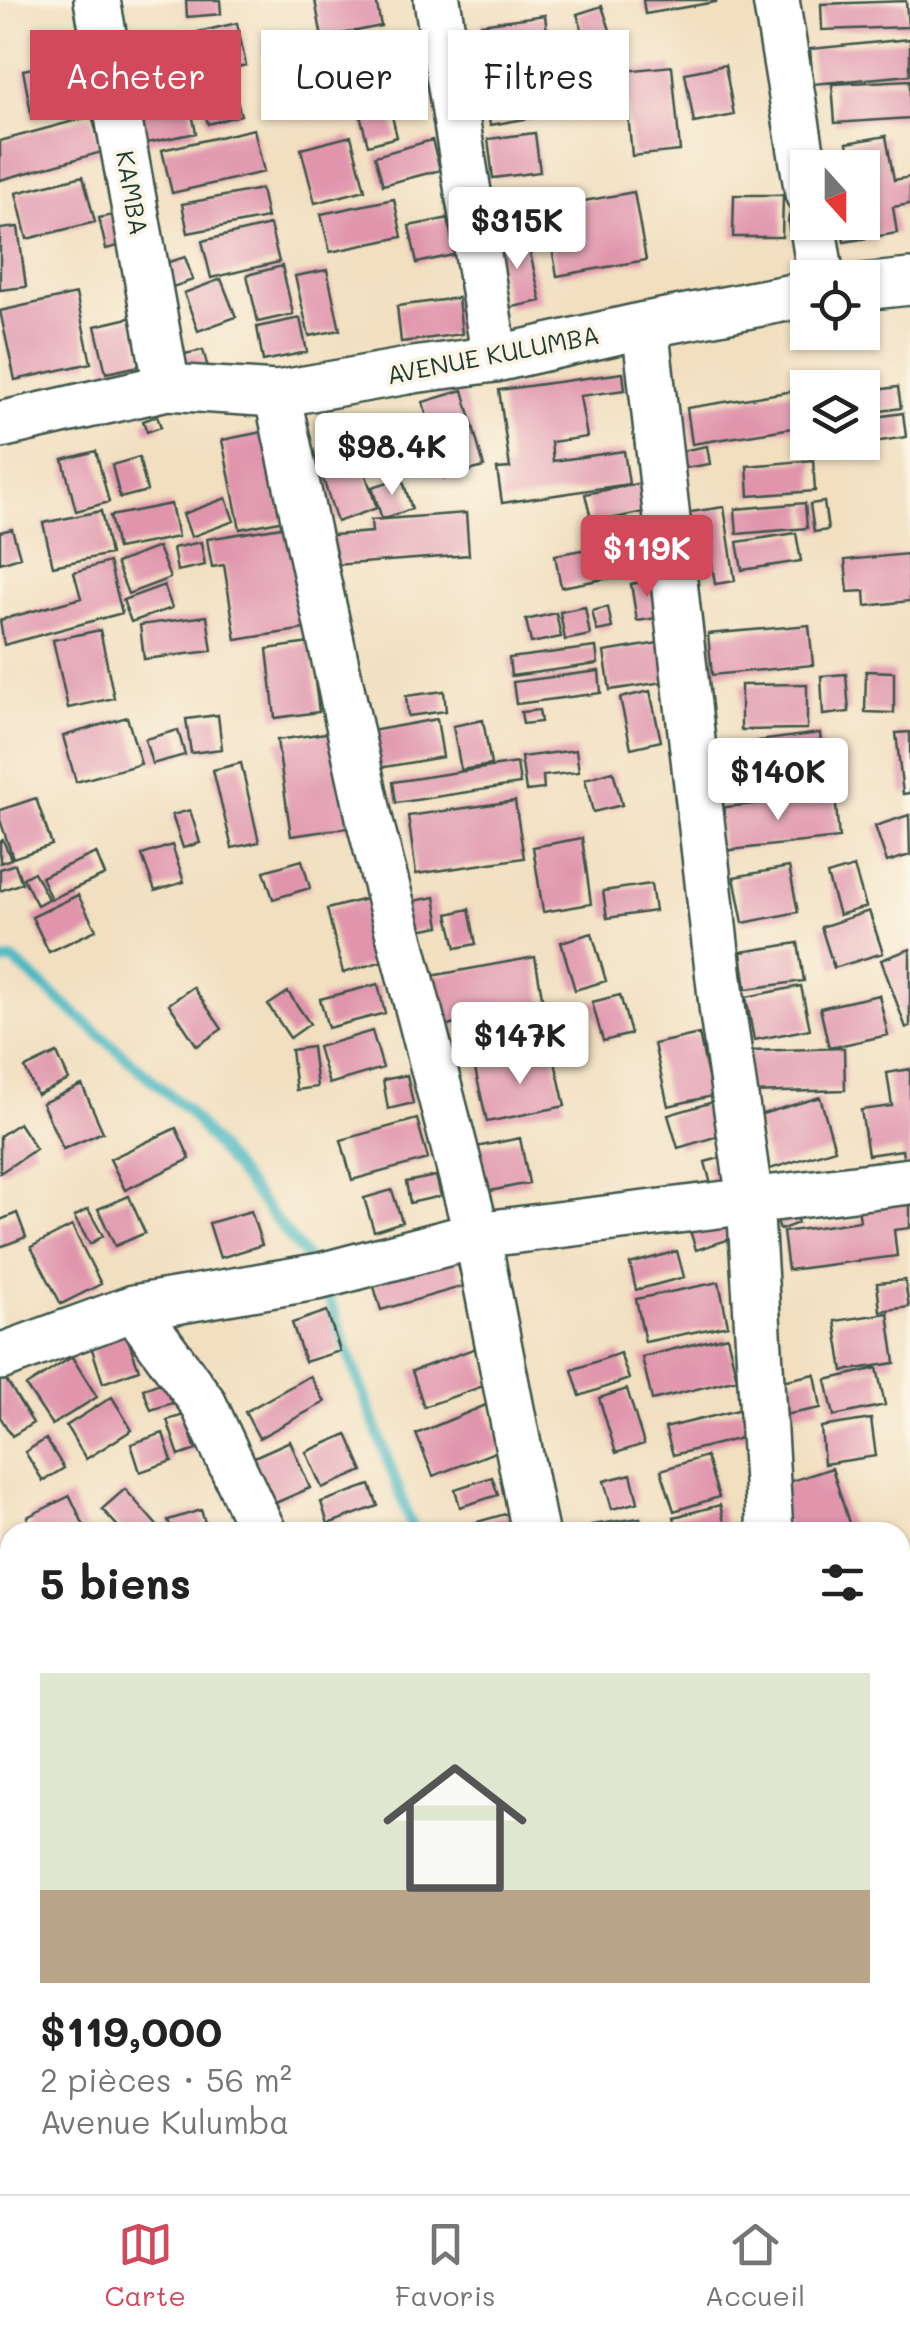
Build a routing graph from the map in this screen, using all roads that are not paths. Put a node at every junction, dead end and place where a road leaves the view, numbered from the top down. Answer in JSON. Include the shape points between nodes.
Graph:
{"nodes":[{"id":1,"x":97,"y":0,"type":"edge"},
{"id":2,"x":436,"y":0,"type":"edge"},
{"id":3,"x":776,"y":0,"type":"edge"},
{"id":4,"x":801,"y":150,"type":"edge"},
{"id":5,"x":910,"y":282,"type":"edge"},
{"id":6,"x":880,"y":285,"type":"edge"},
{"id":7,"x":790,"y":297,"type":"edge"},
{"id":8,"x":645,"y":325,"type":"junction"},
{"id":9,"x":496,"y":359,"type":"junction"},
{"id":10,"x":167,"y":387,"type":"junction"},
{"id":11,"x":277,"y":394,"type":"junction"},
{"id":12,"x":0,"y":425,"type":"edge"},
{"id":13,"x":910,"y":1180,"type":"edge"},
{"id":14,"x":750,"y":1200,"type":"junction"},
{"id":15,"x":478,"y":1235,"type":"junction"},
{"id":16,"x":134,"y":1308,"type":"junction"},
{"id":17,"x":0,"y":1358,"type":"edge"},
{"id":18,"x":258,"y":1522,"type":"edge"},
{"id":19,"x":533,"y":1522,"type":"edge"},
{"id":20,"x":769,"y":1522,"type":"edge"}],
"edges":[{"from":1,"to":10,"type":"street","name":"KAMBA"},
{"from":2,"to":9,"type":"street"},
{"from":3,"to":4,"type":"street"},
{"from":5,"to":6,"type":"street"},
{"from":7,"to":8,"type":"street","name":"AVENUE KULUMBA"},
{"from":8,"to":9,"type":"street","name":"AVENUE KULUMBA"},
{"from":8,"to":14,"type":"street","via":[[722,1014]]},
{"from":9,"to":11,"type":"street","name":"AVENUE KULUMBA"},
{"from":10,"to":11,"type":"street","name":"AVENUE KULUMBA"},
{"from":10,"to":12,"type":"street","name":"AVENUE KULUMBA"},
{"from":11,"to":15,"type":"street","via":[[371,826]]},
{"from":13,"to":14,"type":"street"},
{"from":14,"to":15,"type":"street"},
{"from":14,"to":20,"type":"street"},
{"from":15,"to":16,"type":"street","via":[[321,1276]]},
{"from":15,"to":19,"type":"street"},
{"from":16,"to":17,"type":"street"},
{"from":16,"to":18,"type":"street","via":[[203,1403]]}]}
